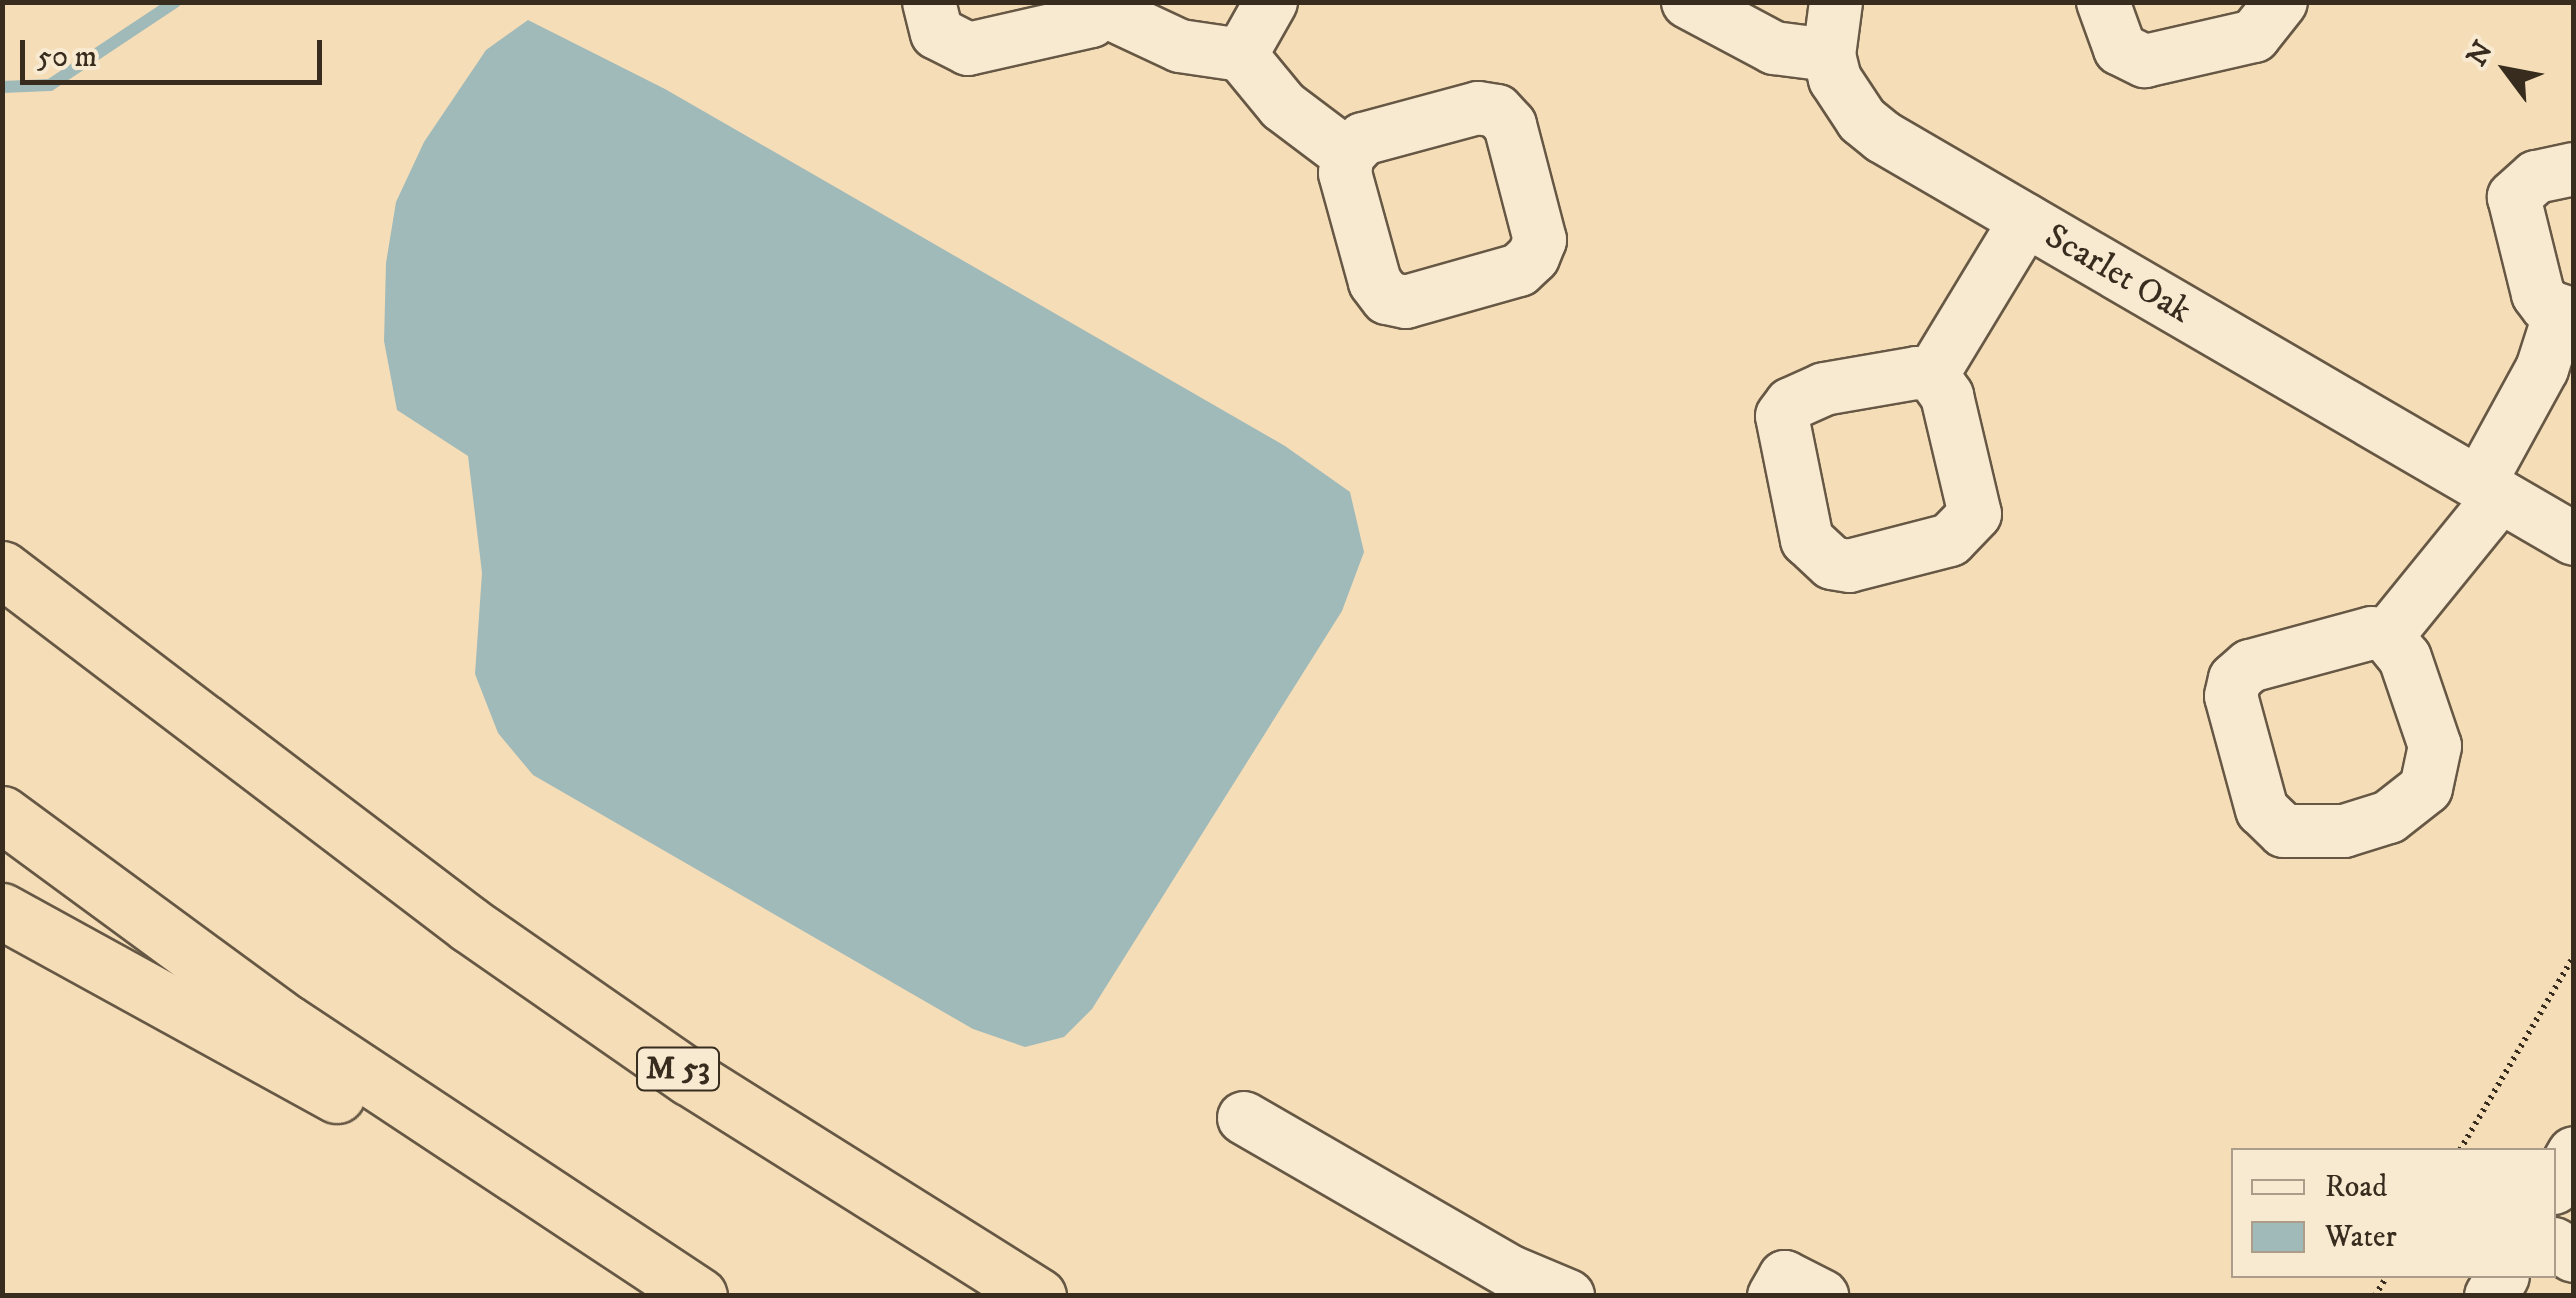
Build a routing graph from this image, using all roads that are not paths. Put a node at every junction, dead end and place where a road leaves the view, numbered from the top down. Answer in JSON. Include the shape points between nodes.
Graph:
{"nodes":[{"id":1,"x":929,"y":2,"type":"edge"},
{"id":2,"x":1272,"y":2,"type":"edge"},
{"id":3,"x":1688,"y":2,"type":"edge"},
{"id":4,"x":1836,"y":2,"type":"edge"},
{"id":5,"x":2104,"y":2,"type":"edge"},
{"id":6,"x":2281,"y":2,"type":"edge"},
{"id":7,"x":1104,"y":6,"type":"edge"},
{"id":8,"x":1241,"y":55,"type":"junction"},
{"id":9,"x":1829,"y":55,"type":"junction"},
{"id":10,"x":1348,"y":155,"type":"dead end"},
{"id":11,"x":2574,"y":170,"type":"edge"},
{"id":12,"x":2026,"y":220,"type":"junction"},
{"id":13,"x":2567,"y":314,"type":"edge"},
{"id":14,"x":1932,"y":375,"type":"dead end"},
{"id":15,"x":2490,"y":491,"type":"junction"},
{"id":16,"x":2574,"y":539,"type":"edge"},
{"id":17,"x":2,"y":569,"type":"edge"},
{"id":18,"x":2387,"y":636,"type":"dead end"},
{"id":19,"x":2,"y":814,"type":"edge"},
{"id":20,"x":2,"y":911,"type":"edge"},
{"id":21,"x":1244,"y":1118,"type":"dead end"},
{"id":22,"x":2574,"y":1153,"type":"edge"},
{"id":23,"x":2556,"y":1184,"type":"edge"},
{"id":24,"x":683,"y":1286,"type":"edge"},
{"id":25,"x":1038,"y":1296,"type":"edge"},
{"id":26,"x":1568,"y":1296,"type":"edge"},
{"id":27,"x":1774,"y":1296,"type":"edge"},
{"id":28,"x":1822,"y":1296,"type":"edge"}],
"edges":[{"from":1,"to":7,"type":"street","via":[[937,33],[968,49],[1092,20]]},
{"from":2,"to":8,"type":"street"},
{"from":3,"to":9,"type":"street","via":[[1774,48]]},
{"from":4,"to":9,"type":"street"},
{"from":5,"to":6,"type":"street","via":[[2120,49],[2145,61],[2254,36]]},
{"from":7,"to":8,"type":"street","via":[[1180,46]]},
{"from":8,"to":10,"type":"street","via":[[1282,106]]},
{"from":9,"to":12,"type":"street","name":"Scarlet Oak","via":[[1835,79],[1862,120]]},
{"from":11,"to":13,"type":"street","via":[[2536,177],[2514,197],[2538,294]]},
{"from":12,"to":14,"type":"street"},
{"from":12,"to":15,"type":"street","name":"Scarlet Oak"},
{"from":13,"to":15,"type":"street"},
{"from":15,"to":16,"type":"street","name":"Scarlet Oak"},
{"from":15,"to":18,"type":"street"},
{"from":17,"to":25,"type":"highway","number":"M 53","via":[[470,926],[735,1106]]},
{"from":19,"to":24,"type":"highway","via":[[287,1022]]},
{"from":20,"to":24,"type":"highway"},
{"from":21,"to":26,"type":"street","via":[[1510,1272]]},
{"from":22,"to":23,"type":"street"},
{"from":27,"to":28,"type":"street","via":[[1786,1276]]}]}
